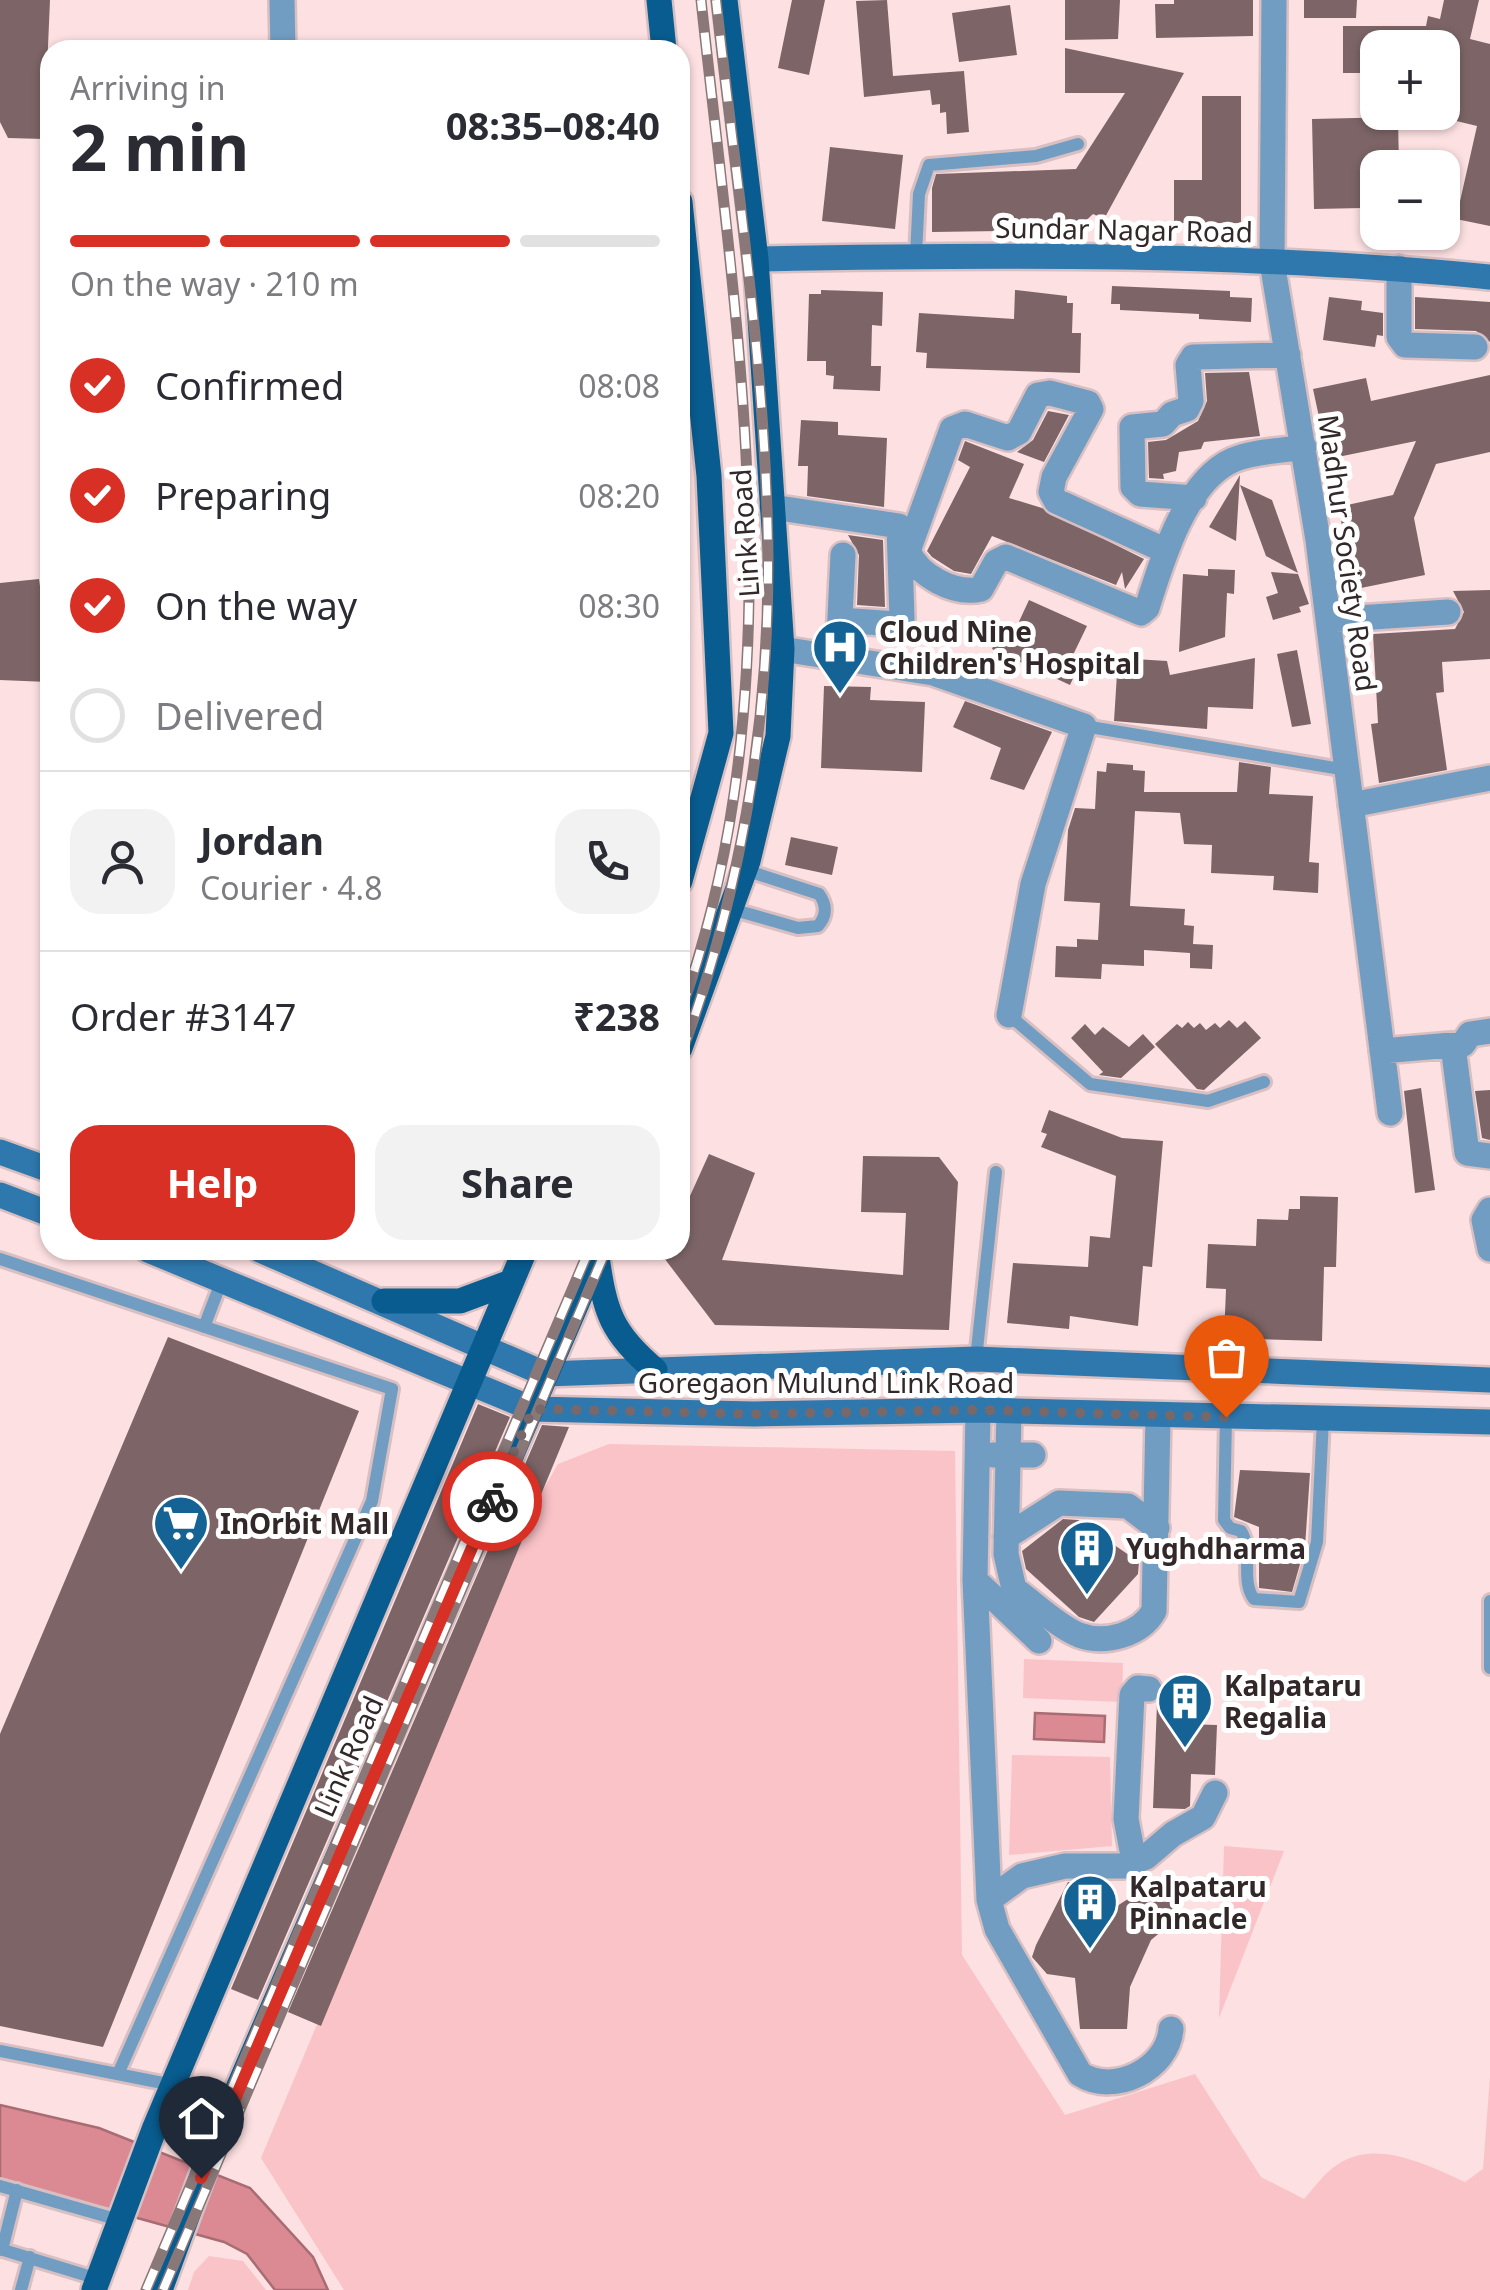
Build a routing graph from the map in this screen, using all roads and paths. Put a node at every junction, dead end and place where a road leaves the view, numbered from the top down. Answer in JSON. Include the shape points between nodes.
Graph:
{"nodes":[{"id":1,"x":282,"y":0,"type":"edge"},
{"id":2,"x":659,"y":0,"type":"edge"},
{"id":3,"x":726,"y":0,"type":"edge"},
{"id":4,"x":1274,"y":0,"type":"edge"},
{"id":5,"x":283,"y":40,"type":"edge"},
{"id":6,"x":663,"y":40,"type":"edge"},
{"id":7,"x":1078,"y":144,"type":"dead end"},
{"id":8,"x":916,"y":255,"type":"junction"},
{"id":9,"x":756,"y":259,"type":"junction"},
{"id":10,"x":1272,"y":262,"type":"junction"},
{"id":11,"x":1399,"y":268,"type":"junction"},
{"id":12,"x":1490,"y":277,"type":"edge"},
{"id":13,"x":1475,"y":347,"type":"dead end"},
{"id":14,"x":1288,"y":355,"type":"junction"},
{"id":15,"x":690,"y":371,"type":"edge"},
{"id":16,"x":1304,"y":447,"type":"junction"},
{"id":17,"x":1194,"y":498,"type":"junction"},
{"id":18,"x":772,"y":508,"type":"junction"},
{"id":19,"x":1164,"y":550,"type":"junction"},
{"id":20,"x":843,"y":554,"type":"dead end"},
{"id":21,"x":1448,"y":612,"type":"dead end"},
{"id":22,"x":840,"y":620,"type":"junction"},
{"id":23,"x":1328,"y":620,"type":"junction"},
{"id":24,"x":782,"y":649,"type":"junction"},
{"id":25,"x":838,"y":658,"type":"junction"},
{"id":26,"x":1084,"y":726,"type":"junction"},
{"id":27,"x":1347,"y":770,"type":"junction"},
{"id":28,"x":1490,"y":778,"type":"edge"},
{"id":29,"x":1351,"y":805,"type":"junction"},
{"id":30,"x":690,"y":846,"type":"edge"},
{"id":31,"x":745,"y":870,"type":"junction"},
{"id":32,"x":730,"y":908,"type":"junction"},
{"id":33,"x":1009,"y":1015,"type":"joint"},
{"id":34,"x":690,"y":1020,"type":"edge"},
{"id":35,"x":1490,"y":1031,"type":"edge"},
{"id":36,"x":1452,"y":1046,"type":"junction"},
{"id":37,"x":1382,"y":1052,"type":"junction"},
{"id":38,"x":1264,"y":1082,"type":"dead end"},
{"id":39,"x":1390,"y":1113,"type":"dead end"},
{"id":40,"x":0,"y":1152,"type":"edge"},
{"id":41,"x":1490,"y":1156,"type":"edge"},
{"id":42,"x":40,"y":1166,"type":"edge"},
{"id":43,"x":996,"y":1172,"type":"dead end"},
{"id":44,"x":0,"y":1195,"type":"edge"},
{"id":45,"x":40,"y":1210,"type":"edge"},
{"id":46,"x":1490,"y":1210,"type":"edge"},
{"id":47,"x":1490,"y":1250,"type":"edge"},
{"id":48,"x":0,"y":1260,"type":"edge"},
{"id":49,"x":173,"y":1260,"type":"edge"},
{"id":50,"x":284,"y":1260,"type":"edge"},
{"id":51,"x":521,"y":1260,"type":"edge"},
{"id":52,"x":596,"y":1260,"type":"edge"},
{"id":53,"x":600,"y":1260,"type":"edge"},
{"id":54,"x":222,"y":1280,"type":"junction"},
{"id":55,"x":512,"y":1282,"type":"junction"},
{"id":56,"x":384,"y":1301,"type":"junction"},
{"id":57,"x":204,"y":1327,"type":"junction"},
{"id":58,"x":368,"y":1341,"type":"junction"},
{"id":59,"x":484,"y":1346,"type":"junction"},
{"id":60,"x":976,"y":1359,"type":"junction"},
{"id":61,"x":654,"y":1370,"type":"junction"},
{"id":62,"x":544,"y":1374,"type":"junction"},
{"id":63,"x":1367,"y":1375,"type":"junction"},
{"id":64,"x":1490,"y":1380,"type":"edge"},
{"id":65,"x":467,"y":1382,"type":"junction"},
{"id":66,"x":533,"y":1409,"type":"junction"},
{"id":67,"x":994,"y":1410,"type":"junction"},
{"id":68,"x":1158,"y":1416,"type":"junction"},
{"id":69,"x":1226,"y":1417,"type":"junction"},
{"id":70,"x":1323,"y":1419,"type":"junction"},
{"id":71,"x":1364,"y":1420,"type":"junction"},
{"id":72,"x":1490,"y":1422,"type":"edge"},
{"id":73,"x":1004,"y":1455,"type":"junction"},
{"id":74,"x":1157,"y":1528,"type":"junction"},
{"id":75,"x":1001,"y":1529,"type":"junction"},
{"id":76,"x":975,"y":1580,"type":"junction"},
{"id":77,"x":1490,"y":1601,"type":"edge"},
{"id":78,"x":1039,"y":1641,"type":"dead end"},
{"id":79,"x":1490,"y":1668,"type":"edge"},
{"id":80,"x":1149,"y":1690,"type":"dead end"},
{"id":81,"x":1214,"y":1793,"type":"dead end"},
{"id":82,"x":1134,"y":1861,"type":"junction"},
{"id":83,"x":989,"y":1900,"type":"junction"},
{"id":84,"x":1171,"y":2029,"type":"dead end"},
{"id":85,"x":0,"y":2050,"type":"edge"},
{"id":86,"x":118,"y":2074,"type":"junction"},
{"id":87,"x":173,"y":2084,"type":"junction"},
{"id":88,"x":0,"y":2186,"type":"edge"},
{"id":89,"x":17,"y":2190,"type":"junction"},
{"id":90,"x":120,"y":2218,"type":"junction"},
{"id":91,"x":1,"y":2250,"type":"edge"},
{"id":92,"x":30,"y":2257,"type":"junction"},
{"id":93,"x":96,"y":2285,"type":"edge"},
{"id":94,"x":22,"y":2290,"type":"edge"},
{"id":95,"x":160,"y":2290,"type":"edge"}],
"edges":[{"from":1,"to":5,"type":"street"},
{"from":2,"to":6,"type":"main road"},
{"from":3,"to":9,"type":"main road","name":"Link Road"},
{"from":4,"to":10,"type":"street","name":"Madhur Society Road"},
{"from":7,"to":8,"type":"lane","via":[[1036,156],[929,165],[919,194]]},
{"from":8,"to":9,"type":"main road","name":"Sundar Nagar Road"},
{"from":8,"to":10,"type":"main road","name":"Sundar Nagar Road"},
{"from":9,"to":18,"type":"main road","name":"Link Road"},
{"from":10,"to":11,"type":"main road","name":"Sundar Nagar Road"},
{"from":10,"to":14,"type":"street","name":"Madhur Society Road"},
{"from":11,"to":12,"type":"main road","name":"Sundar Nagar Road"},
{"from":11,"to":13,"type":"street","via":[[1399,337],[1405,345]]},
{"from":14,"to":16,"type":"street","name":"Madhur Society Road"},
{"from":14,"to":17,"type":"street","via":[[1194,358],[1187,408],[1163,424],[1132,427],[1133,487],[1140,494]]},
{"from":15,"to":30,"type":"main road","name":"Link Road","via":[[710,476],[721,733]]},
{"from":16,"to":17,"type":"street","via":[[1233,460]]},
{"from":16,"to":23,"type":"street","name":"Madhur Society Road"},
{"from":17,"to":19,"type":"street"},
{"from":18,"to":22,"type":"street","via":[[899,526],[902,619]]},
{"from":18,"to":24,"type":"main road","name":"Link Road"},
{"from":19,"to":19,"type":"street","via":[[1056,501],[1054,477],[1091,409],[1050,393],[1038,395],[1019,432],[1008,438],[965,424],[952,429],[908,552],[916,568],[965,593],[981,590],[1006,557],[1140,613],[1148,608]]},
{"from":20,"to":22,"type":"street"},
{"from":21,"to":23,"type":"street"},
{"from":22,"to":25,"type":"street"},
{"from":23,"to":27,"type":"street","name":"Madhur Society Road"},
{"from":24,"to":25,"type":"street"},
{"from":24,"to":31,"type":"main road","name":"Link Road","via":[[778,736]]},
{"from":25,"to":26,"type":"street","via":[[934,673]]},
{"from":26,"to":27,"type":"lane"},
{"from":26,"to":33,"type":"street","via":[[1033,884]]},
{"from":27,"to":29,"type":"street","name":"Madhur Society Road"},
{"from":28,"to":29,"type":"street"},
{"from":29,"to":37,"type":"street","name":"Madhur Society Road"},
{"from":31,"to":32,"type":"main road","name":"Link Road"},
{"from":31,"to":32,"type":"lane","via":[[819,894],[823,921],[798,928]]},
{"from":32,"to":34,"type":"main road","name":"Link Road"},
{"from":33,"to":38,"type":"lane","via":[[1090,1084],[1208,1102]]},
{"from":35,"to":36,"type":"street"},
{"from":36,"to":37,"type":"street"},
{"from":36,"to":41,"type":"street","via":[[1467,1153]]},
{"from":37,"to":39,"type":"street","name":"Madhur Society Road"},
{"from":40,"to":42,"type":"main road"},
{"from":43,"to":60,"type":"lane"},
{"from":44,"to":45,"type":"main road"},
{"from":46,"to":47,"type":"street","via":[[1484,1220]]},
{"from":48,"to":57,"type":"lane"},
{"from":49,"to":54,"type":"main road","name":"Goregaon Mulund Link Road"},
{"from":50,"to":56,"type":"main road"},
{"from":51,"to":55,"type":"main road"},
{"from":52,"to":62,"type":"main road","name":"Link Road"},
{"from":53,"to":61,"type":"main road","via":[[605,1310],[618,1335]]},
{"from":54,"to":57,"type":"lane"},
{"from":54,"to":58,"type":"main road","name":"Goregaon Mulund Link Road"},
{"from":55,"to":56,"type":"main road","via":[[460,1301]]},
{"from":55,"to":59,"type":"main road"},
{"from":56,"to":58,"type":"main road"},
{"from":56,"to":59,"type":"main road"},
{"from":57,"to":86,"type":"lane","via":[[392,1389],[372,1501]]},
{"from":58,"to":65,"type":"main road","name":"Goregaon Mulund Link Road"},
{"from":59,"to":62,"type":"main road"},
{"from":59,"to":65,"type":"main road","name":"Link Road"},
{"from":60,"to":61,"type":"main road","name":"Goregaon Mulund Link Road"},
{"from":60,"to":63,"type":"main road","name":"Goregaon Mulund Link Road"},
{"from":61,"to":62,"type":"main road","name":"Goregaon Mulund Link Road"},
{"from":62,"to":66,"type":"main road","name":"Link Road"},
{"from":63,"to":64,"type":"main road","name":"Goregaon Mulund Link Road"},
{"from":63,"to":71,"type":"main road"},
{"from":65,"to":66,"type":"main road","name":"Goregaon Mulund Link Road"},
{"from":65,"to":87,"type":"main road","name":"Link Road"},
{"from":66,"to":67,"type":"main road","name":"Goregaon Mulund Link Road"},
{"from":66,"to":95,"type":"main road","name":"Link Road","via":[[213,2146]]},
{"from":67,"to":68,"type":"main road","name":"Goregaon Mulund Link Road"},
{"from":67,"to":73,"type":"street"},
{"from":68,"to":69,"type":"main road","name":"Goregaon Mulund Link Road"},
{"from":68,"to":74,"type":"street"},
{"from":69,"to":70,"type":"main road","name":"Goregaon Mulund Link Road"},
{"from":69,"to":70,"type":"lane","via":[[1224,1520],[1248,1542],[1249,1592],[1254,1599],[1300,1602],[1317,1542]]},
{"from":70,"to":71,"type":"main road","name":"Goregaon Mulund Link Road"},
{"from":71,"to":72,"type":"main road","name":"Goregaon Mulund Link Road"},
{"from":73,"to":75,"type":"street"},
{"from":73,"to":76,"type":"street"},
{"from":74,"to":75,"type":"street","via":[[1128,1506],[1058,1504]]},
{"from":74,"to":75,"type":"street","via":[[1154,1610],[1146,1624],[1122,1637],[1080,1636],[1014,1590]]},
{"from":76,"to":78,"type":"street"},
{"from":76,"to":83,"type":"street"},
{"from":77,"to":79,"type":"lane"},
{"from":80,"to":82,"type":"street","via":[[1138,1688],[1132,1695],[1126,1819]]},
{"from":81,"to":82,"type":"street","via":[[1203,1818]]},
{"from":82,"to":83,"type":"street","via":[[1022,1876]]},
{"from":83,"to":84,"type":"street","via":[[997,1929],[1080,2074],[1108,2083],[1155,2064],[1170,2048]]},
{"from":85,"to":86,"type":"lane"},
{"from":86,"to":87,"type":"lane"},
{"from":87,"to":90,"type":"main road","name":"Link Road"},
{"from":88,"to":89,"type":"lane"},
{"from":89,"to":90,"type":"lane"},
{"from":89,"to":91,"type":"lane"},
{"from":90,"to":93,"type":"main road","name":"Link Road"},
{"from":91,"to":92,"type":"lane"},
{"from":92,"to":93,"type":"lane"},
{"from":92,"to":94,"type":"lane"}]}
